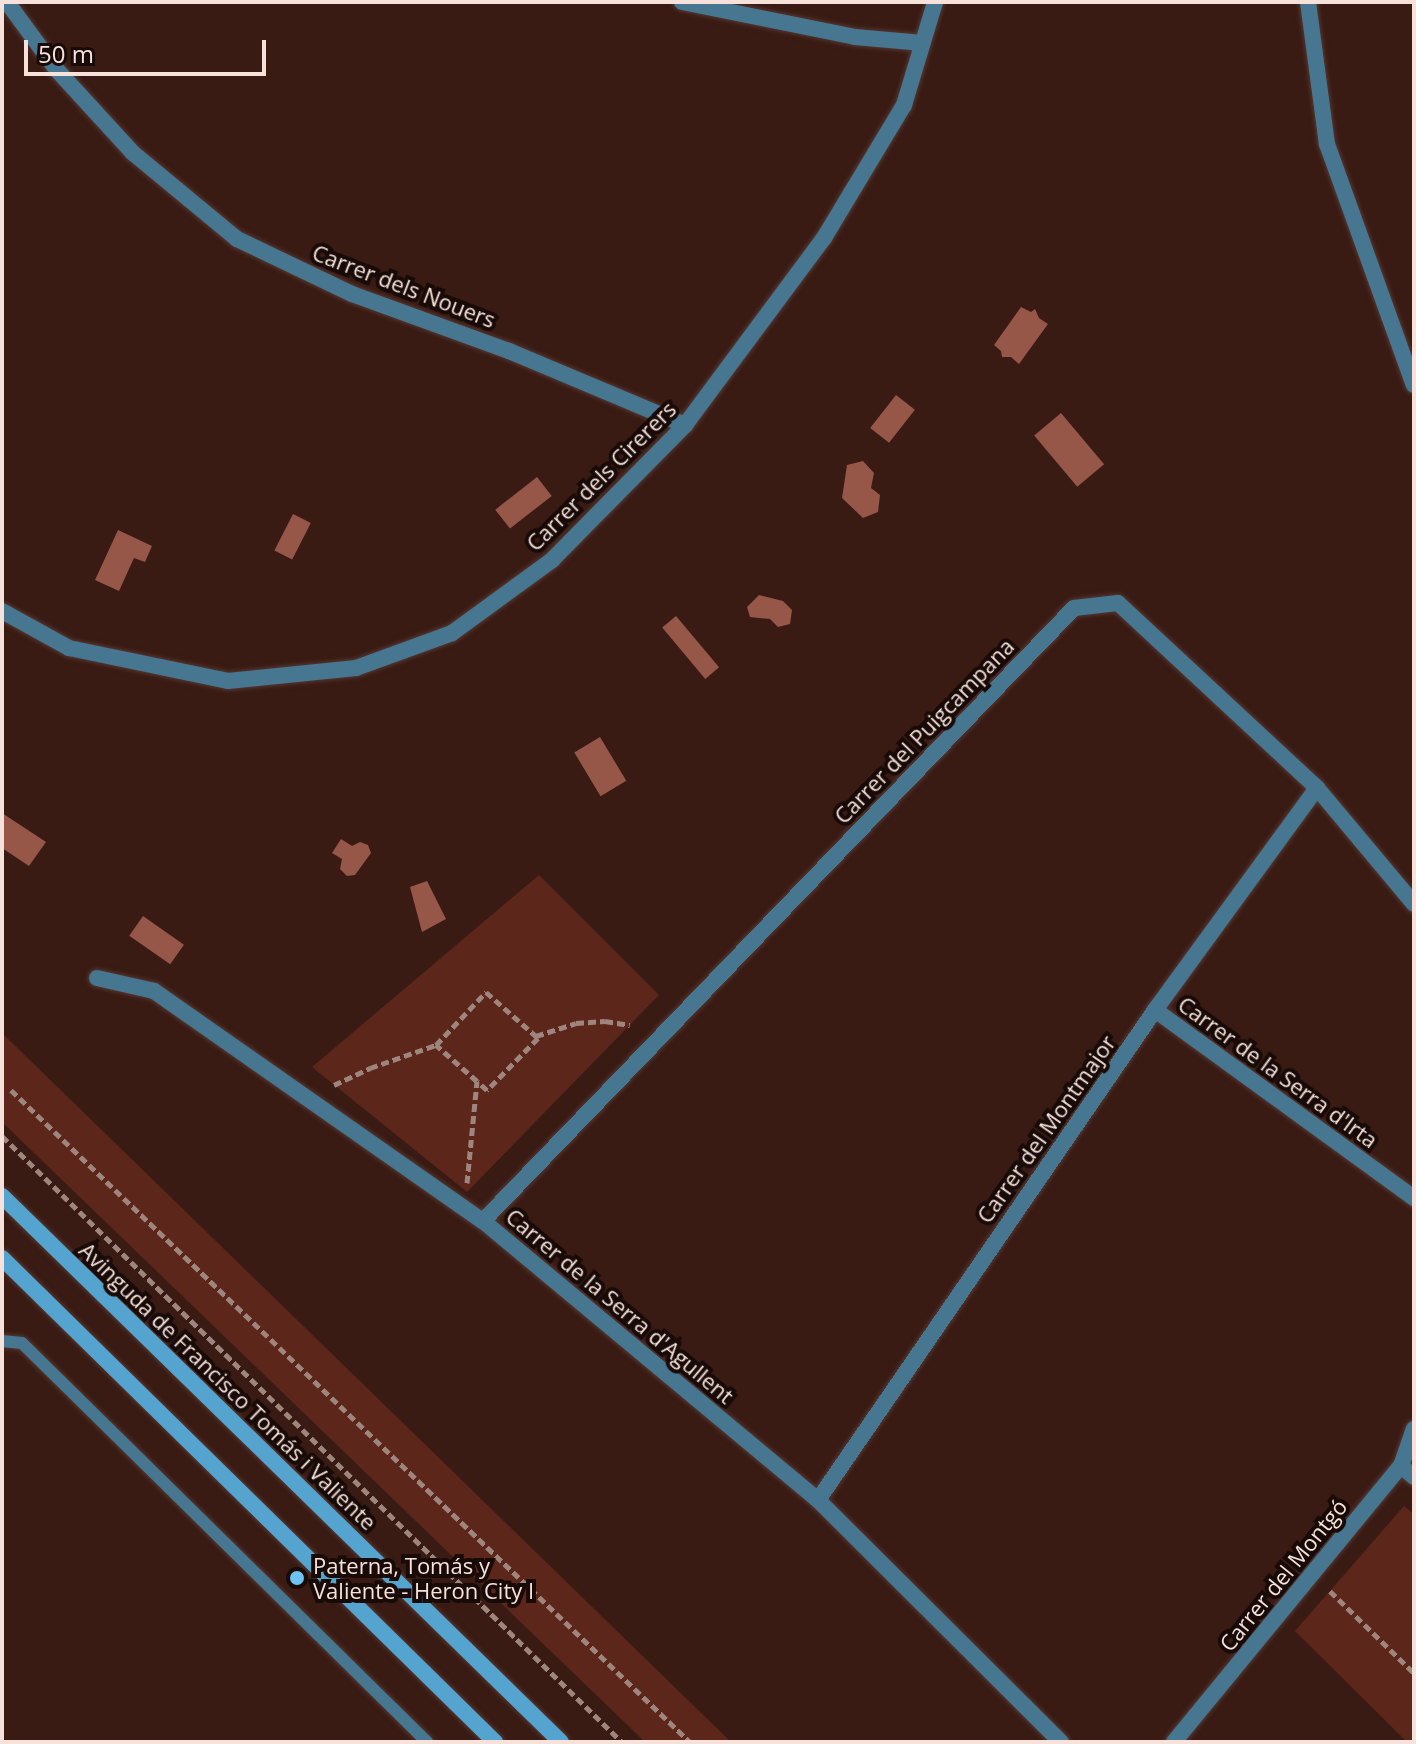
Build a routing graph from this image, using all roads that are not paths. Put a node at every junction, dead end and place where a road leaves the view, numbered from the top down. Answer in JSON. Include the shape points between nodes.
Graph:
{"nodes":[{"id":1,"x":7,"y":2,"type":"edge"},
{"id":2,"x":682,"y":2,"type":"edge"},
{"id":3,"x":935,"y":2,"type":"edge"},
{"id":4,"x":1308,"y":2,"type":"edge"},
{"id":5,"x":923,"y":43,"type":"junction"},
{"id":6,"x":1414,"y":385,"type":"edge"},
{"id":7,"x":685,"y":425,"type":"junction"},
{"id":8,"x":2,"y":611,"type":"edge"},
{"id":9,"x":1317,"y":788,"type":"junction"},
{"id":10,"x":1414,"y":904,"type":"edge"},
{"id":11,"x":97,"y":978,"type":"dead end"},
{"id":12,"x":1155,"y":1010,"type":"junction"},
{"id":13,"x":2,"y":1196,"type":"edge"},
{"id":14,"x":1414,"y":1198,"type":"edge"},
{"id":15,"x":483,"y":1221,"type":"junction"},
{"id":16,"x":2,"y":1258,"type":"edge"},
{"id":17,"x":2,"y":1341,"type":"edge"},
{"id":18,"x":1414,"y":1429,"type":"edge"},
{"id":19,"x":1407,"y":1471,"type":"edge"},
{"id":20,"x":818,"y":1500,"type":"junction"},
{"id":21,"x":427,"y":1742,"type":"edge"},
{"id":22,"x":495,"y":1742,"type":"edge"},
{"id":23,"x":561,"y":1742,"type":"edge"},
{"id":24,"x":1061,"y":1742,"type":"edge"},
{"id":25,"x":1174,"y":1742,"type":"edge"}],
"edges":[{"from":1,"to":7,"type":"street","name":"Carrer dels Nouers","via":[[57,70],[133,153],[237,239],[352,294],[509,351]]},
{"from":2,"to":5,"type":"street","via":[[855,37]]},
{"from":3,"to":5,"type":"street","name":"Carrer dels Cirerers"},
{"from":4,"to":6,"type":"street","via":[[1327,144]]},
{"from":5,"to":7,"type":"street","name":"Carrer dels Cirerers","via":[[904,105],[824,238]]},
{"from":7,"to":8,"type":"street","name":"Carrer dels Cirerers","via":[[552,560],[452,633],[356,668],[228,681],[69,648]]},
{"from":9,"to":10,"type":"street","name":"Carrer del Puigcampana"},
{"from":9,"to":12,"type":"street","name":"Carrer del Montmajor"},
{"from":9,"to":15,"type":"street","name":"Carrer del Puigcampana","via":[[1118,603],[1074,608]]},
{"from":11,"to":15,"type":"street","name":"Carrer de la Serra d'Agullent","via":[[154,991]]},
{"from":12,"to":14,"type":"street","name":"Carrer de la Serra d'Irta"},
{"from":12,"to":20,"type":"street","name":"Carrer del Montmajor"},
{"from":13,"to":23,"type":"main road","name":"Avinguda de Francisco Tomás i Valiente"},
{"from":15,"to":20,"type":"street","name":"Carrer de la Serra d'Agullent"},
{"from":16,"to":22,"type":"main road"},
{"from":17,"to":21,"type":"lane","via":[[22,1343]]},
{"from":18,"to":19,"type":"street","name":"Carrer del Montgó"},
{"from":19,"to":25,"type":"street","name":"Carrer del Montgó"},
{"from":20,"to":24,"type":"street","name":"Carrer de la Serra d'Agullent"}]}
